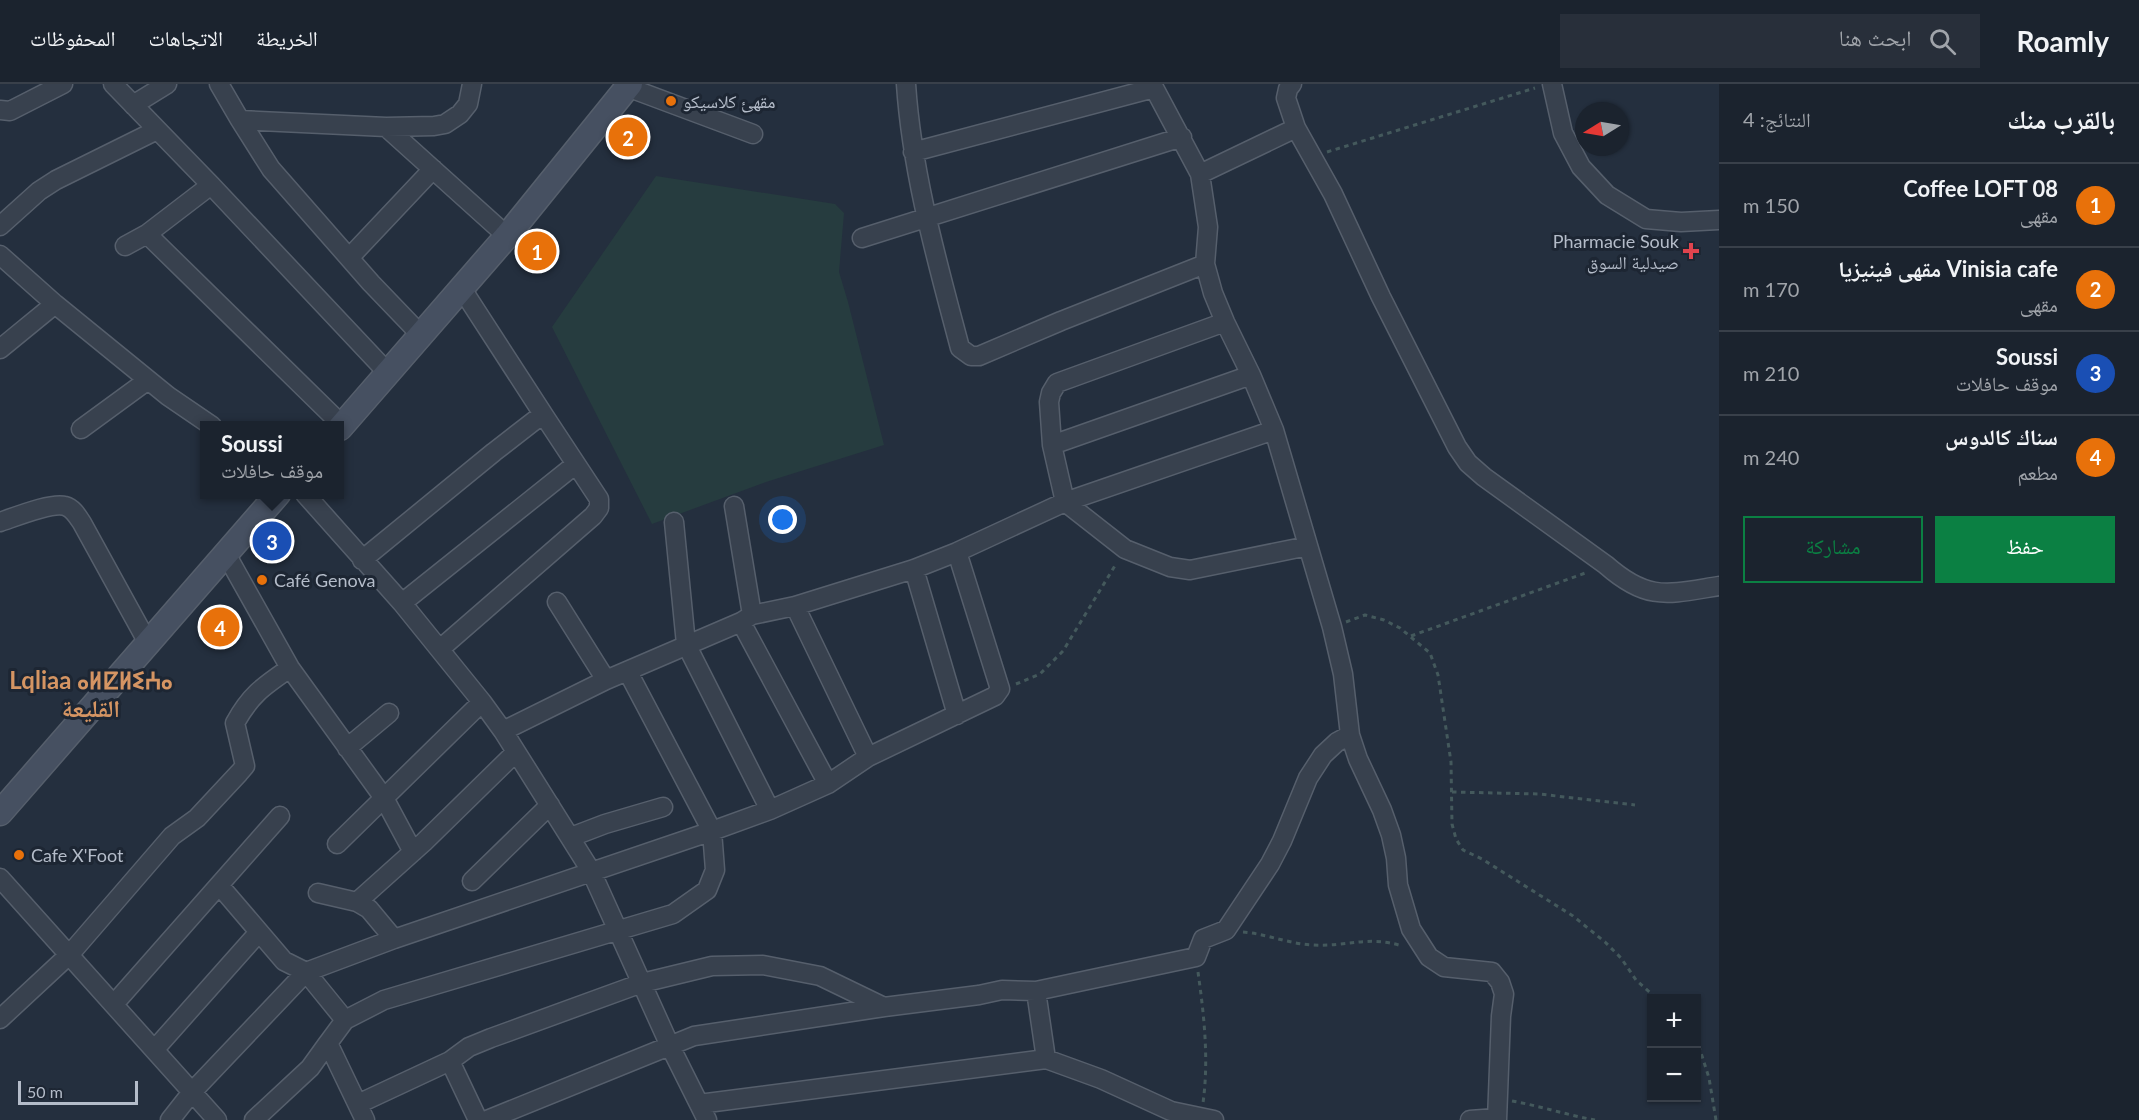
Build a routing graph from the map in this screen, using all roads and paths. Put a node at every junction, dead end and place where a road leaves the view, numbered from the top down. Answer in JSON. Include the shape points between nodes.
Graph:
{"nodes":[{"id":1,"x":63,"y":84,"type":"edge"},
{"id":2,"x":112,"y":84,"type":"edge"},
{"id":3,"x":167,"y":84,"type":"edge"},
{"id":4,"x":219,"y":84,"type":"edge"},
{"id":5,"x":472,"y":84,"type":"edge"},
{"id":6,"x":906,"y":84,"type":"edge"},
{"id":7,"x":1292,"y":84,"type":"edge"},
{"id":8,"x":628,"y":86,"type":"edge"},
{"id":9,"x":1153,"y":86,"type":"edge"},
{"id":10,"x":1544,"y":86,"type":"edge"},
{"id":11,"x":133,"y":105,"type":"junction"},
{"id":12,"x":0,"y":110,"type":"edge"},
{"id":13,"x":240,"y":120,"type":"junction"},
{"id":14,"x":386,"y":127,"type":"junction"},
{"id":15,"x":1296,"y":128,"type":"junction"},
{"id":16,"x":157,"y":130,"type":"junction"},
{"id":17,"x":753,"y":134,"type":"dead end"},
{"id":18,"x":1182,"y":137,"type":"junction"},
{"id":19,"x":913,"y":152,"type":"junction"},
{"id":20,"x":1313,"y":156,"type":"junction"},
{"id":21,"x":433,"y":169,"type":"junction"},
{"id":22,"x":1200,"y":174,"type":"junction"},
{"id":23,"x":211,"y":184,"type":"junction"},
{"id":24,"x":927,"y":218,"type":"junction"},
{"id":25,"x":1719,"y":220,"type":"edge"},
{"id":26,"x":0,"y":226,"type":"edge"},
{"id":27,"x":147,"y":234,"type":"junction"},
{"id":28,"x":507,"y":236,"type":"junction"},
{"id":29,"x":862,"y":238,"type":"dead end"},
{"id":30,"x":125,"y":246,"type":"dead end"},
{"id":31,"x":0,"y":255,"type":"edge"},
{"id":32,"x":349,"y":258,"type":"junction"},
{"id":33,"x":1205,"y":264,"type":"junction"},
{"id":34,"x":462,"y":289,"type":"junction"},
{"id":35,"x":55,"y":304,"type":"junction"},
{"id":36,"x":1225,"y":322,"type":"junction"},
{"id":37,"x":420,"y":334,"type":"junction"},
{"id":38,"x":0,"y":349,"type":"edge"},
{"id":39,"x":388,"y":374,"type":"junction"},
{"id":40,"x":1251,"y":375,"type":"junction"},
{"id":41,"x":148,"y":380,"type":"junction"},
{"id":42,"x":543,"y":414,"type":"junction"},
{"id":43,"x":205,"y":421,"type":"edge"},
{"id":44,"x":335,"y":421,"type":"edge"},
{"id":45,"x":344,"y":424,"type":"edge"},
{"id":46,"x":81,"y":429,"type":"dead end"},
{"id":47,"x":1274,"y":430,"type":"junction"},
{"id":48,"x":1052,"y":445,"type":"junction"},
{"id":49,"x":576,"y":464,"type":"junction"},
{"id":50,"x":274,"y":499,"type":"edge"},
{"id":51,"x":309,"y":499,"type":"edge"},
{"id":52,"x":1065,"y":502,"type":"junction"},
{"id":53,"x":734,"y":506,"type":"dead end"},
{"id":54,"x":0,"y":522,"type":"edge"},
{"id":55,"x":674,"y":522,"type":"dead end"},
{"id":56,"x":1308,"y":546,"type":"junction"},
{"id":57,"x":1125,"y":549,"type":"junction"},
{"id":58,"x":957,"y":552,"type":"junction"},
{"id":59,"x":226,"y":554,"type":"junction"},
{"id":60,"x":362,"y":560,"type":"junction"},
{"id":61,"x":1606,"y":565,"type":"junction"},
{"id":62,"x":914,"y":569,"type":"junction"},
{"id":63,"x":1719,"y":586,"type":"edge"},
{"id":64,"x":402,"y":603,"type":"junction"},
{"id":65,"x":557,"y":603,"type":"dead end"},
{"id":66,"x":795,"y":606,"type":"junction"},
{"id":67,"x":746,"y":619,"type":"junction"},
{"id":68,"x":1332,"y":627,"type":"junction"},
{"id":69,"x":1410,"y":636,"type":"junction"},
{"id":70,"x":148,"y":643,"type":"junction"},
{"id":71,"x":686,"y":644,"type":"junction"},
{"id":72,"x":440,"y":649,"type":"junction"},
{"id":73,"x":290,"y":668,"type":"junction"},
{"id":74,"x":628,"y":672,"type":"junction"},
{"id":75,"x":606,"y":680,"type":"junction"},
{"id":76,"x":1000,"y":689,"type":"junction"},
{"id":77,"x":483,"y":702,"type":"junction"},
{"id":78,"x":389,"y":713,"type":"dead end"},
{"id":79,"x":957,"y":715,"type":"junction"},
{"id":80,"x":503,"y":731,"type":"junction"},
{"id":81,"x":1350,"y":735,"type":"junction"},
{"id":82,"x":348,"y":748,"type":"junction"},
{"id":83,"x":516,"y":752,"type":"junction"},
{"id":84,"x":868,"y":757,"type":"junction"},
{"id":85,"x":828,"y":784,"type":"junction"},
{"id":86,"x":1452,"y":792,"type":"junction"},
{"id":87,"x":384,"y":798,"type":"junction"},
{"id":88,"x":550,"y":805,"type":"junction"},
{"id":89,"x":1635,"y":805,"type":"dead end"},
{"id":90,"x":2,"y":806,"type":"edge"},
{"id":91,"x":663,"y":807,"type":"dead end"},
{"id":92,"x":770,"y":810,"type":"junction"},
{"id":93,"x":280,"y":816,"type":"dead end"},
{"id":94,"x":712,"y":831,"type":"junction"},
{"id":95,"x":571,"y":837,"type":"junction"},
{"id":96,"x":337,"y":844,"type":"dead end"},
{"id":97,"x":413,"y":852,"type":"junction"},
{"id":98,"x":591,"y":871,"type":"junction"},
{"id":99,"x":0,"y":878,"type":"edge"},
{"id":100,"x":472,"y":881,"type":"dead end"},
{"id":101,"x":219,"y":885,"type":"junction"},
{"id":102,"x":318,"y":893,"type":"dead end"},
{"id":103,"x":357,"y":902,"type":"junction"},
{"id":104,"x":1226,"y":930,"type":"junction"},
{"id":105,"x":616,"y":931,"type":"junction"},
{"id":106,"x":259,"y":932,"type":"junction"},
{"id":107,"x":394,"y":939,"type":"junction"},
{"id":108,"x":70,"y":954,"type":"junction"},
{"id":109,"x":1196,"y":957,"type":"junction"},
{"id":110,"x":1429,"y":957,"type":"junction"},
{"id":111,"x":306,"y":972,"type":"junction"},
{"id":112,"x":642,"y":983,"type":"junction"},
{"id":113,"x":1036,"y":991,"type":"junction"},
{"id":114,"x":1651,"y":994,"type":"edge"},
{"id":115,"x":114,"y":1004,"type":"junction"},
{"id":116,"x":884,"y":1007,"type":"junction"},
{"id":117,"x":0,"y":1019,"type":"edge"},
{"id":118,"x":345,"y":1020,"type":"junction"},
{"id":119,"x":328,"y":1044,"type":"junction"},
{"id":120,"x":670,"y":1046,"type":"junction"},
{"id":121,"x":155,"y":1048,"type":"junction"},
{"id":122,"x":1699,"y":1048,"type":"edge"},
{"id":123,"x":1046,"y":1059,"type":"junction"},
{"id":124,"x":450,"y":1060,"type":"junction"},
{"id":125,"x":192,"y":1092,"type":"junction"},
{"id":126,"x":1497,"y":1099,"type":"junction"},
{"id":127,"x":361,"y":1112,"type":"edge"},
{"id":128,"x":703,"y":1112,"type":"edge"},
{"id":129,"x":1208,"y":1118,"type":"edge"},
{"id":130,"x":1497,"y":1119,"type":"edge"},
{"id":131,"x":171,"y":1120,"type":"edge"},
{"id":132,"x":217,"y":1120,"type":"edge"},
{"id":133,"x":254,"y":1120,"type":"edge"},
{"id":134,"x":478,"y":1120,"type":"edge"},
{"id":135,"x":487,"y":1120,"type":"edge"},
{"id":136,"x":1470,"y":1120,"type":"edge"},
{"id":137,"x":1595,"y":1120,"type":"edge"},
{"id":138,"x":1716,"y":1120,"type":"edge"}],
"edges":[{"from":1,"to":12,"type":"street","via":[[10,111]]},
{"from":2,"to":11,"type":"street"},
{"from":3,"to":11,"type":"street"},
{"from":4,"to":13,"type":"street"},
{"from":5,"to":14,"type":"street","via":[[468,104],[451,120],[434,126]]},
{"from":6,"to":19,"type":"street"},
{"from":7,"to":15,"type":"street","via":[[1286,98]]},
{"from":8,"to":17,"type":"street"},
{"from":8,"to":28,"type":"main road"},
{"from":9,"to":18,"type":"street"},
{"from":9,"to":19,"type":"street"},
{"from":10,"to":20,"type":"path"},
{"from":10,"to":25,"type":"street","via":[[1581,167],[1607,195],[1646,219]]},
{"from":11,"to":16,"type":"street"},
{"from":13,"to":14,"type":"street"},
{"from":13,"to":32,"type":"street","via":[[271,169]]},
{"from":14,"to":21,"type":"street"},
{"from":15,"to":20,"type":"street"},
{"from":15,"to":22,"type":"street"},
{"from":16,"to":23,"type":"street"},
{"from":16,"to":26,"type":"street","via":[[56,180]]},
{"from":18,"to":22,"type":"street"},
{"from":18,"to":24,"type":"street"},
{"from":19,"to":24,"type":"street"},
{"from":20,"to":61,"type":"street","via":[[1468,463]]},
{"from":21,"to":28,"type":"street"},
{"from":21,"to":32,"type":"street"},
{"from":22,"to":33,"type":"street","via":[[1208,227]]},
{"from":23,"to":27,"type":"street"},
{"from":23,"to":39,"type":"street"},
{"from":24,"to":29,"type":"street"},
{"from":24,"to":33,"type":"street","via":[[960,348],[971,356]]},
{"from":27,"to":30,"type":"street"},
{"from":27,"to":44,"type":"street"},
{"from":28,"to":34,"type":"main road"},
{"from":31,"to":35,"type":"street"},
{"from":32,"to":37,"type":"street"},
{"from":33,"to":36,"type":"street"},
{"from":34,"to":37,"type":"main road"},
{"from":34,"to":42,"type":"street"},
{"from":35,"to":38,"type":"street"},
{"from":35,"to":41,"type":"street"},
{"from":36,"to":40,"type":"street"},
{"from":36,"to":48,"type":"street","via":[[1057,383],[1050,402]]},
{"from":37,"to":39,"type":"main road"},
{"from":39,"to":45,"type":"main road"},
{"from":40,"to":47,"type":"street"},
{"from":40,"to":48,"type":"street"},
{"from":41,"to":43,"type":"street"},
{"from":41,"to":46,"type":"street"},
{"from":42,"to":49,"type":"street"},
{"from":42,"to":60,"type":"street"},
{"from":47,"to":52,"type":"street"},
{"from":47,"to":56,"type":"street"},
{"from":48,"to":52,"type":"street"},
{"from":49,"to":64,"type":"street"},
{"from":49,"to":72,"type":"street","via":[[598,498],[599,508]]},
{"from":50,"to":59,"type":"main road"},
{"from":51,"to":60,"type":"street"},
{"from":52,"to":57,"type":"street"},
{"from":52,"to":58,"type":"street"},
{"from":53,"to":67,"type":"street"},
{"from":54,"to":70,"type":"street","via":[[54,506],[66,506],[74,512]]},
{"from":55,"to":71,"type":"street"},
{"from":56,"to":57,"type":"street","via":[[1190,570],[1170,567]]},
{"from":56,"to":68,"type":"street"},
{"from":57,"to":76,"type":"path","via":[[1050,666],[1026,681]]},
{"from":58,"to":62,"type":"street"},
{"from":58,"to":76,"type":"street"},
{"from":59,"to":70,"type":"main road"},
{"from":59,"to":73,"type":"street"},
{"from":60,"to":64,"type":"street"},
{"from":61,"to":63,"type":"street","via":[[1638,589],[1658,594]]},
{"from":61,"to":69,"type":"path"},
{"from":62,"to":66,"type":"street"},
{"from":62,"to":79,"type":"street"},
{"from":64,"to":72,"type":"street"},
{"from":65,"to":75,"type":"street"},
{"from":66,"to":67,"type":"street"},
{"from":66,"to":84,"type":"street"},
{"from":67,"to":71,"type":"street"},
{"from":67,"to":85,"type":"street"},
{"from":68,"to":69,"type":"path","via":[[1365,615],[1384,620]]},
{"from":68,"to":81,"type":"street","via":[[1343,674]]},
{"from":69,"to":86,"type":"path","via":[[1430,653],[1438,675]]},
{"from":70,"to":90,"type":"main road"},
{"from":71,"to":74,"type":"street"},
{"from":71,"to":92,"type":"street"},
{"from":72,"to":77,"type":"street"},
{"from":73,"to":82,"type":"street"},
{"from":73,"to":108,"type":"street","via":[[257,691],[235,723],[244,766],[197,818],[172,836]]},
{"from":74,"to":75,"type":"street"},
{"from":74,"to":94,"type":"street"},
{"from":75,"to":80,"type":"street"},
{"from":76,"to":79,"type":"street","via":[[995,696]]},
{"from":77,"to":80,"type":"street"},
{"from":77,"to":87,"type":"street"},
{"from":78,"to":82,"type":"street"},
{"from":79,"to":84,"type":"street"},
{"from":80,"to":83,"type":"street"},
{"from":81,"to":104,"type":"street","via":[[1323,755],[1308,778],[1274,857]]},
{"from":81,"to":110,"type":"street","via":[[1391,836],[1398,885],[1411,929]]},
{"from":82,"to":87,"type":"street"},
{"from":83,"to":88,"type":"street"},
{"from":83,"to":97,"type":"street"},
{"from":84,"to":85,"type":"street"},
{"from":85,"to":92,"type":"street"},
{"from":86,"to":89,"type":"path","via":[[1539,794]]},
{"from":86,"to":114,"type":"path","via":[[1452,824],[1463,849],[1574,916],[1621,958]]},
{"from":87,"to":96,"type":"street"},
{"from":87,"to":97,"type":"street"},
{"from":88,"to":95,"type":"street"},
{"from":88,"to":100,"type":"street"},
{"from":91,"to":95,"type":"street"},
{"from":92,"to":94,"type":"street"},
{"from":93,"to":101,"type":"street"},
{"from":94,"to":98,"type":"street"},
{"from":94,"to":105,"type":"street","via":[[716,870],[707,891],[673,914]]},
{"from":95,"to":98,"type":"street"},
{"from":97,"to":103,"type":"street"},
{"from":98,"to":105,"type":"street"},
{"from":98,"to":107,"type":"street"},
{"from":99,"to":108,"type":"street"},
{"from":101,"to":106,"type":"street"},
{"from":101,"to":115,"type":"street"},
{"from":102,"to":103,"type":"street"},
{"from":103,"to":107,"type":"street","via":[[369,909]]},
{"from":104,"to":109,"type":"street","via":[[1203,939]]},
{"from":104,"to":110,"type":"path","via":[[1314,945],[1382,940]]},
{"from":105,"to":112,"type":"street"},
{"from":105,"to":118,"type":"street","via":[[384,1000]]},
{"from":106,"to":111,"type":"street","via":[[284,961]]},
{"from":106,"to":121,"type":"street"},
{"from":107,"to":111,"type":"street"},
{"from":108,"to":115,"type":"street"},
{"from":108,"to":117,"type":"street"},
{"from":109,"to":113,"type":"street"},
{"from":109,"to":129,"type":"path","via":[[1204,1016]]},
{"from":110,"to":126,"type":"street","via":[[1444,967],[1492,972],[1500,982],[1504,994]]},
{"from":111,"to":118,"type":"street"},
{"from":111,"to":125,"type":"street"},
{"from":112,"to":116,"type":"street","via":[[712,966],[763,965],[820,976]]},
{"from":112,"to":120,"type":"street"},
{"from":112,"to":124,"type":"street","via":[[491,1038]]},
{"from":113,"to":116,"type":"street","via":[[1002,990]]},
{"from":113,"to":123,"type":"street"},
{"from":115,"to":121,"type":"street"},
{"from":116,"to":120,"type":"street","via":[[694,1036]]},
{"from":118,"to":119,"type":"street"},
{"from":119,"to":127,"type":"street"},
{"from":119,"to":133,"type":"street","via":[[310,1068]]},
{"from":120,"to":128,"type":"street"},
{"from":120,"to":135,"type":"street"},
{"from":121,"to":125,"type":"street"},
{"from":122,"to":138,"type":"path"},
{"from":123,"to":128,"type":"street"},
{"from":123,"to":129,"type":"street","via":[[1101,1078],[1171,1111]]},
{"from":124,"to":127,"type":"street"},
{"from":124,"to":134,"type":"street"},
{"from":125,"to":131,"type":"street"},
{"from":125,"to":132,"type":"street"},
{"from":126,"to":130,"type":"street"},
{"from":126,"to":137,"type":"path"},
{"from":130,"to":136,"type":"street"}]}
